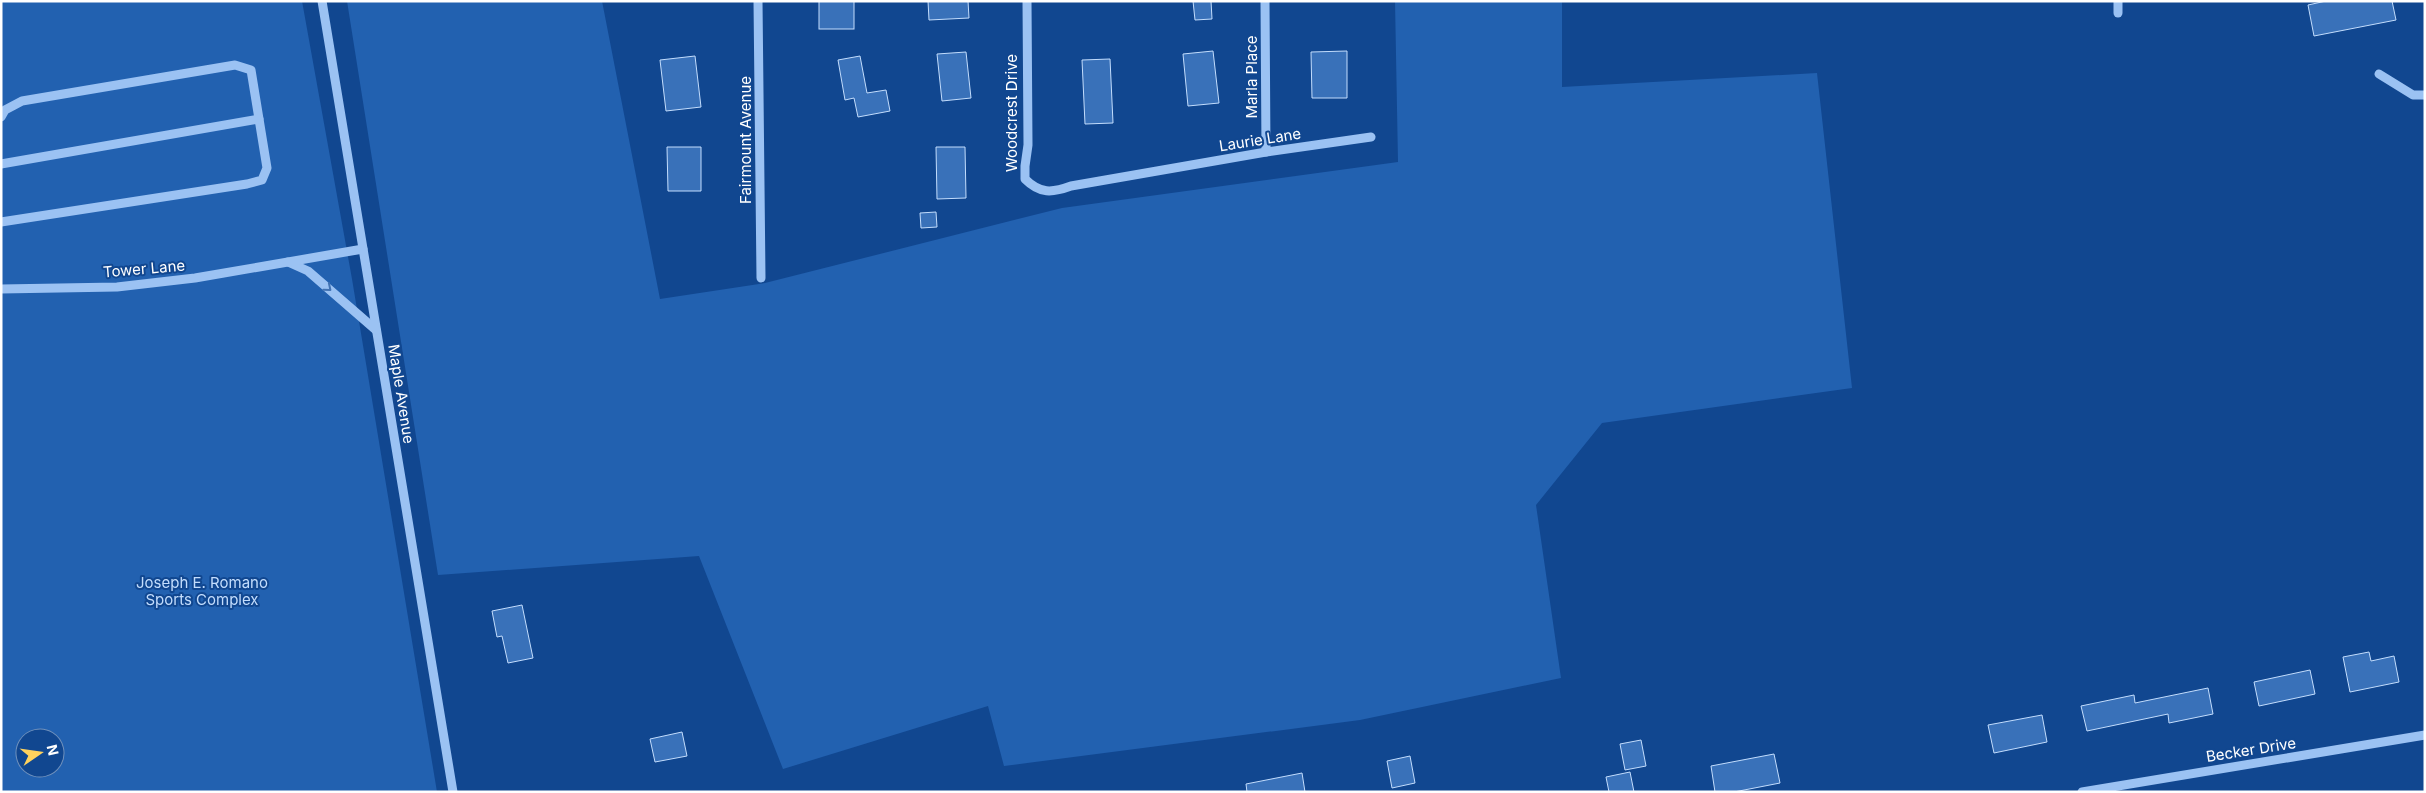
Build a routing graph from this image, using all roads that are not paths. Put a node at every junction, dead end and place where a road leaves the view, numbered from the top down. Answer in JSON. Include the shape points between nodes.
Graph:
{"nodes":[{"id":1,"x":322,"y":1,"type":"edge"},
{"id":2,"x":758,"y":1,"type":"edge"},
{"id":3,"x":1027,"y":1,"type":"edge"},
{"id":4,"x":1265,"y":1,"type":"edge"},
{"id":5,"x":2118,"y":1,"type":"edge"},
{"id":6,"x":2118,"y":13,"type":"dead end"},
{"id":7,"x":2379,"y":74,"type":"dead end"},
{"id":8,"x":2425,"y":95,"type":"edge"},
{"id":9,"x":1,"y":117,"type":"edge"},
{"id":10,"x":260,"y":119,"type":"junction"},
{"id":11,"x":1371,"y":136,"type":"dead end"},
{"id":12,"x":1266,"y":152,"type":"junction"},
{"id":13,"x":1,"y":164,"type":"edge"},
{"id":14,"x":1155,"y":172,"type":"joint"},
{"id":15,"x":1,"y":222,"type":"edge"},
{"id":16,"x":363,"y":249,"type":"junction"},
{"id":17,"x":288,"y":262,"type":"junction"},
{"id":18,"x":761,"y":278,"type":"dead end"},
{"id":19,"x":1,"y":289,"type":"edge"},
{"id":20,"x":376,"y":330,"type":"junction"},
{"id":21,"x":2425,"y":734,"type":"edge"},
{"id":22,"x":453,"y":792,"type":"edge"},
{"id":23,"x":2082,"y":792,"type":"edge"}],
"edges":[{"from":1,"to":16,"type":"street","name":"Maple Avenue"},
{"from":2,"to":18,"type":"street","name":"Fairmount Avenue"},
{"from":3,"to":14,"type":"street","name":"Woodcrest Drive","via":[[1028,145],[1025,179],[1042,191],[1058,191]]},
{"from":4,"to":12,"type":"street","name":"Marla Place"},
{"from":5,"to":6,"type":"street"},
{"from":7,"to":8,"type":"street","via":[[2413,95]]},
{"from":9,"to":10,"type":"street","via":[[5,110],[22,101],[235,65],[251,70]]},
{"from":10,"to":13,"type":"street"},
{"from":10,"to":15,"type":"street","via":[[267,168],[262,180]]},
{"from":11,"to":12,"type":"street","name":"Laurie Lane"},
{"from":12,"to":14,"type":"street","name":"Laurie Lane"},
{"from":16,"to":17,"type":"street","name":"Tower Lane"},
{"from":16,"to":20,"type":"street","name":"Maple Avenue"},
{"from":17,"to":19,"type":"street","name":"Tower Lane","via":[[117,287]]},
{"from":17,"to":20,"type":"street","one_way":true,"via":[[308,271]]},
{"from":20,"to":22,"type":"street","name":"Maple Avenue"},
{"from":21,"to":23,"type":"street","name":"Becker Drive"}]}
